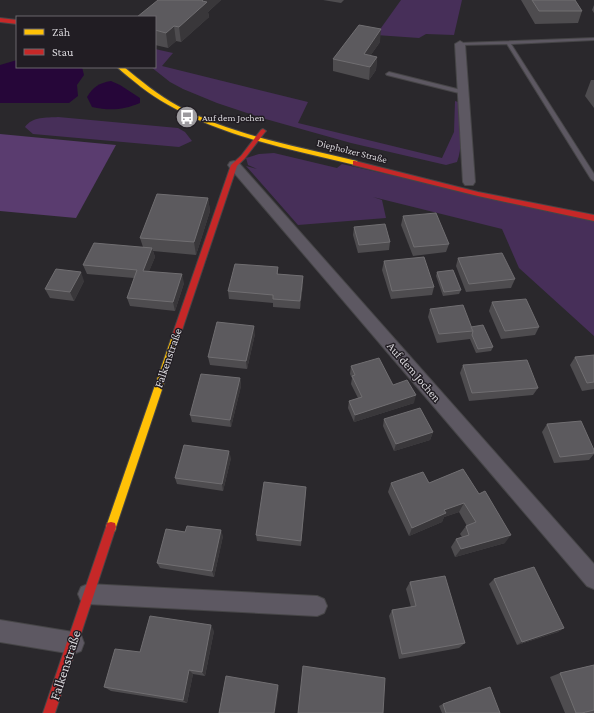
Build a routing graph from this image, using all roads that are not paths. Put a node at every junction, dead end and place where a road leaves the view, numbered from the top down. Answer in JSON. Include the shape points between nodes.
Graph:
{"nodes":[{"id":1,"x":0,"y":15,"type":"edge"},
{"id":2,"x":16,"y":17,"type":"edge"},
{"id":3,"x":0,"y":20,"type":"edge"},
{"id":4,"x":16,"y":22,"type":"edge"},
{"id":5,"x":594,"y":39,"type":"edge"},
{"id":6,"x":508,"y":42,"type":"junction"},
{"id":7,"x":460,"y":44,"type":"joint"},
{"id":8,"x":121,"y":68,"type":"edge"},
{"id":9,"x":135,"y":68,"type":"edge"},
{"id":10,"x":389,"y":74,"type":"dead end"},
{"id":11,"x":463,"y":92,"type":"junction"},
{"id":12,"x":221,"y":117,"type":"dead end"},
{"id":13,"x":249,"y":126,"type":"dead end"},
{"id":14,"x":260,"y":134,"type":"junction"},
{"id":15,"x":234,"y":165,"type":"junction"},
{"id":16,"x":594,"y":179,"type":"edge"},
{"id":17,"x":473,"y":183,"type":"joint"},
{"id":18,"x":594,"y":218,"type":"edge"},
{"id":19,"x":594,"y":578,"type":"edge"},
{"id":20,"x":88,"y":594,"type":"junction"},
{"id":21,"x":317,"y":606,"type":"dead end"},
{"id":22,"x":0,"y":631,"type":"edge"},
{"id":23,"x":73,"y":643,"type":"junction"},
{"id":24,"x":49,"y":713,"type":"edge"}],
"edges":[{"from":1,"to":2,"type":"street"},
{"from":3,"to":4,"type":"street"},
{"from":5,"to":6,"type":"lane"},
{"from":6,"to":7,"type":"lane"},
{"from":6,"to":16,"type":"lane"},
{"from":7,"to":11,"type":"street"},
{"from":8,"to":14,"type":"street","name":"Diepholzer Straße","via":[[176,107],[199,118]]},
{"from":9,"to":12,"type":"street","via":[[177,98]]},
{"from":10,"to":11,"type":"lane"},
{"from":11,"to":17,"type":"street"},
{"from":13,"to":14,"type":"street","name":"Diepholzer Straße"},
{"from":14,"to":15,"type":"street","name":"Falkenstraße"},
{"from":14,"to":17,"type":"street","name":"Diepholzer Straße"},
{"from":14,"to":18,"type":"street","name":"Diepholzer Straße","via":[[478,194]]},
{"from":15,"to":19,"type":"street","name":"Auf dem Jochen"},
{"from":15,"to":20,"type":"street","name":"Falkenstraße"},
{"from":20,"to":21,"type":"street"},
{"from":20,"to":23,"type":"street","name":"Falkenstraße"},
{"from":22,"to":23,"type":"street"},
{"from":23,"to":24,"type":"street","name":"Falkenstraße"}]}
